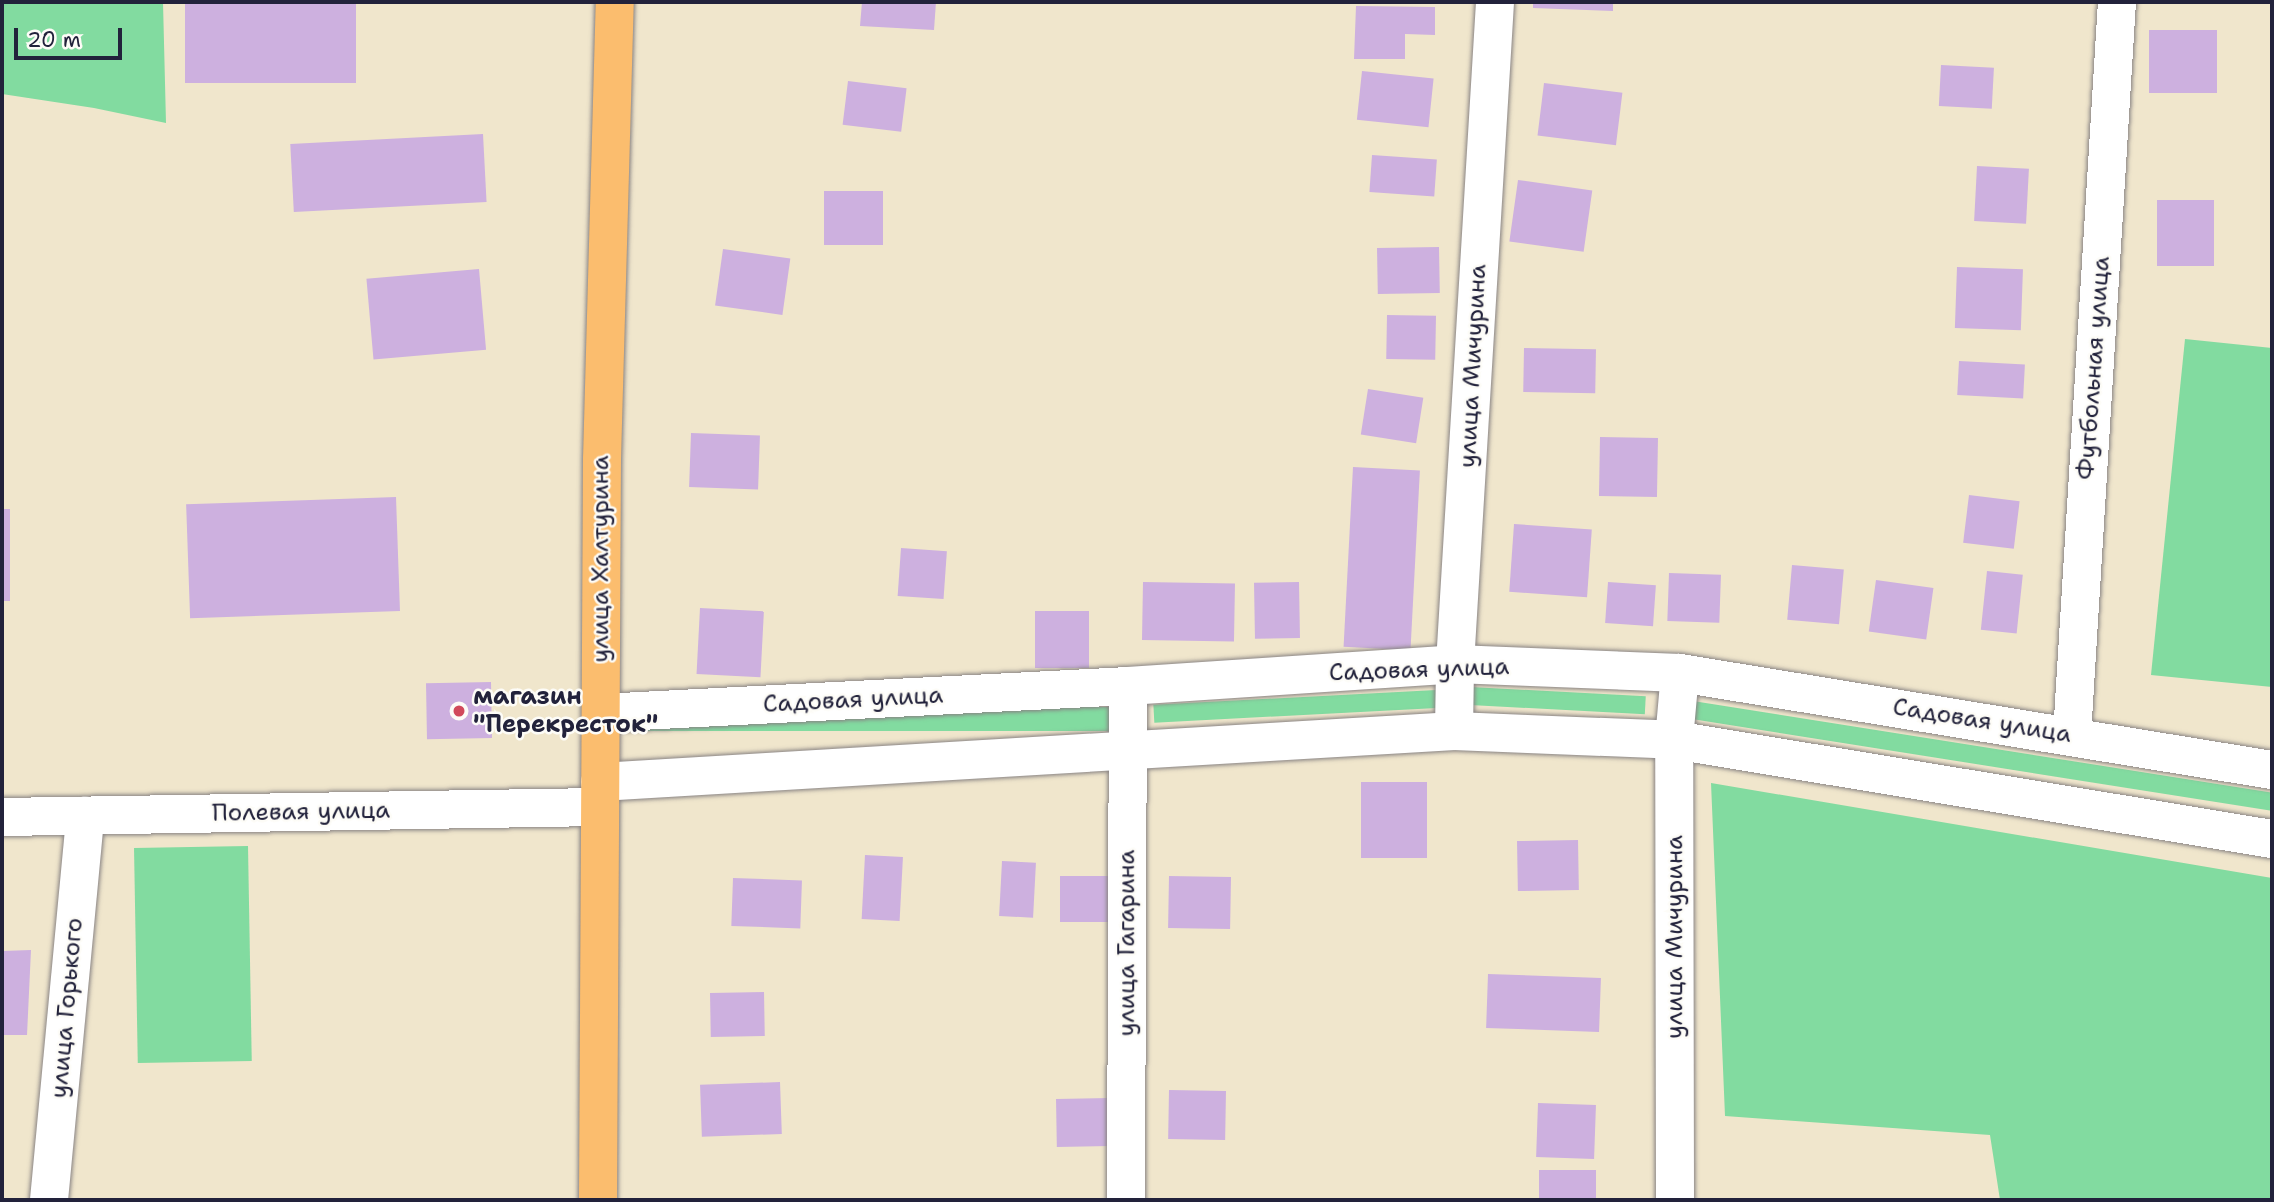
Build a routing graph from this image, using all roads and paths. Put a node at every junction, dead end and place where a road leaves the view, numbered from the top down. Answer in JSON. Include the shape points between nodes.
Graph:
{"nodes":[{"id":1,"x":615,"y":2,"type":"edge"},
{"id":2,"x":1495,"y":2,"type":"edge"},
{"id":3,"x":2117,"y":2,"type":"edge"},
{"id":4,"x":1455,"y":664,"type":"junction"},
{"id":5,"x":1680,"y":673,"type":"junction"},
{"id":6,"x":1128,"y":686,"type":"junction"},
{"id":7,"x":601,"y":713,"type":"junction"},
{"id":8,"x":1454,"y":731,"type":"junction"},
{"id":9,"x":2071,"y":735,"type":"junction"},
{"id":10,"x":1674,"y":740,"type":"junction"},
{"id":11,"x":1127,"y":751,"type":"junction"},
{"id":12,"x":2272,"y":770,"type":"edge"},
{"id":13,"x":600,"y":794,"type":"junction"},
{"id":14,"x":85,"y":816,"type":"junction"},
{"id":15,"x":2,"y":817,"type":"edge"},
{"id":16,"x":2272,"y":839,"type":"edge"},
{"id":17,"x":49,"y":1200,"type":"edge"},
{"id":18,"x":598,"y":1200,"type":"edge"},
{"id":19,"x":1126,"y":1200,"type":"edge"},
{"id":20,"x":1675,"y":1200,"type":"edge"}],
"edges":[{"from":1,"to":7,"type":"main road","name":"улица Халтурина","via":[[601,458]]},
{"from":2,"to":4,"type":"street","name":"улица Мичурина"},
{"from":3,"to":9,"type":"street","name":"Футбольная улица"},
{"from":4,"to":5,"type":"street","name":"Садовая улица"},
{"from":4,"to":6,"type":"street","name":"Садовая улица"},
{"from":4,"to":8,"type":"street","name":"улица Мичурина"},
{"from":5,"to":9,"type":"street","name":"Садовая улица"},
{"from":5,"to":10,"type":"street","name":"улица Мичурина"},
{"from":6,"to":7,"type":"street","name":"Садовая улица"},
{"from":6,"to":11,"type":"street","name":"улица Гагарина"},
{"from":7,"to":13,"type":"main road","name":"улица Халтурина"},
{"from":8,"to":10,"type":"street","name":"Полевая улица"},
{"from":8,"to":11,"type":"street","name":"Полевая улица"},
{"from":9,"to":12,"type":"street","name":"Садовая улица"},
{"from":10,"to":16,"type":"street","name":"Полевая улица"},
{"from":10,"to":20,"type":"street","name":"улица Мичурина"},
{"from":11,"to":13,"type":"street","name":"Полевая улица"},
{"from":11,"to":19,"type":"street","name":"улица Гагарина"},
{"from":13,"to":14,"type":"street","name":"Полевая улица"},
{"from":13,"to":18,"type":"main road","name":"улица Халтурина"},
{"from":14,"to":15,"type":"street","name":"Полевая улица"},
{"from":14,"to":17,"type":"street","name":"улица Горького"}]}
